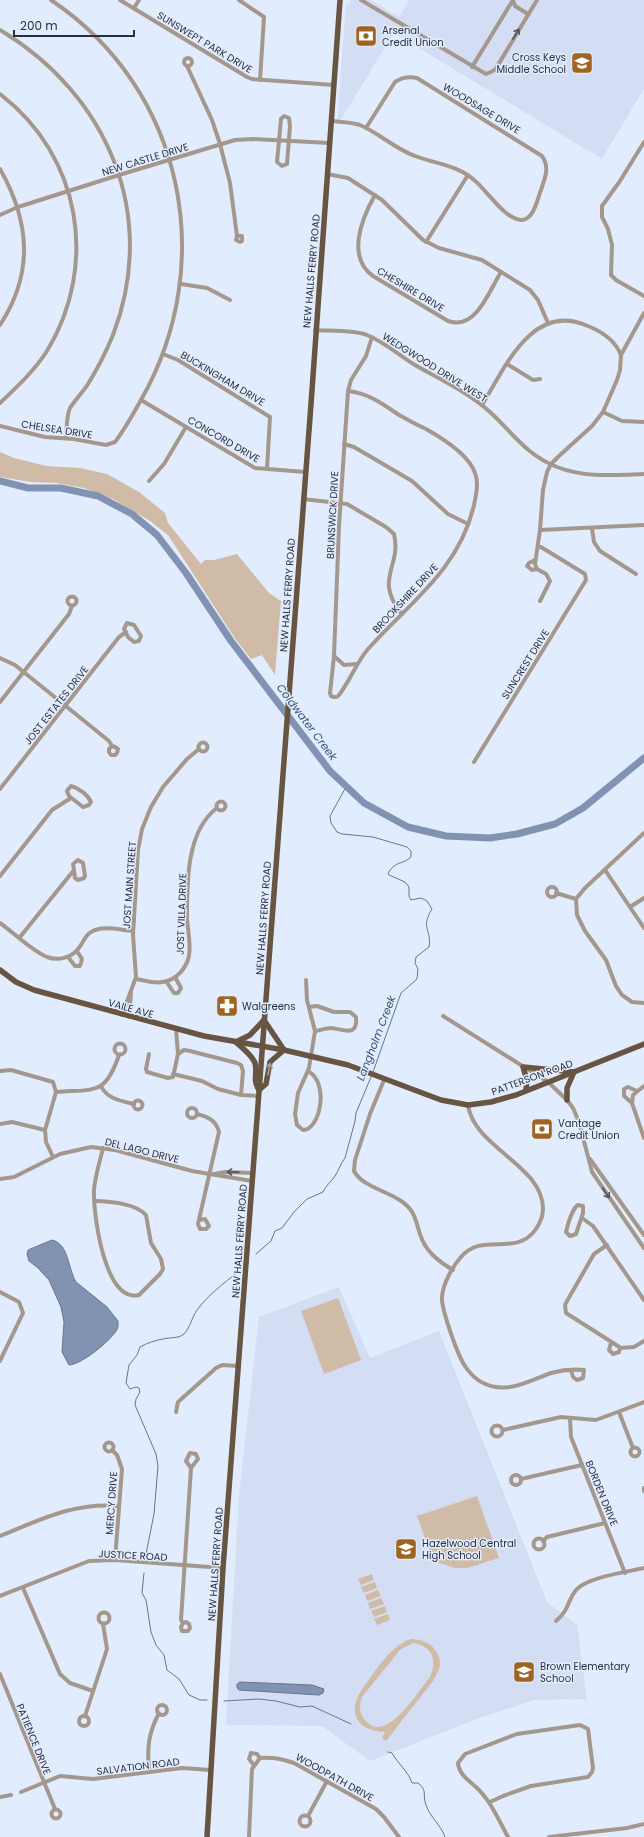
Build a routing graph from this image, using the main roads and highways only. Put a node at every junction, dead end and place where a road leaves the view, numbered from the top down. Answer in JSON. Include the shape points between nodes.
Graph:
{"nodes":[{"id":1,"x":340,"y":0,"type":"edge"},
{"id":2,"x":0,"y":970,"type":"edge"},
{"id":3,"x":264,"y":1020,"type":"junction"},
{"id":4,"x":235,"y":1042,"type":"junction"},
{"id":5,"x":644,"y":1044,"type":"edge"},
{"id":6,"x":262,"y":1046,"type":"junction"},
{"id":7,"x":284,"y":1050,"type":"junction"},
{"id":8,"x":574,"y":1072,"type":"junction"},
{"id":9,"x":526,"y":1090,"type":"junction"},
{"id":10,"x":259,"y":1093,"type":"junction"},
{"id":11,"x":567,"y":1100,"type":"road end"},
{"id":12,"x":207,"y":1837,"type":"edge"}],
"edges":[{"from":1,"to":3,"type":"main road","name":"NEW HALLS FERRY ROAD"},
{"from":2,"to":4,"type":"main road","name":"VAILE AVE","via":[[16,982],[34,990],[129,1017]]},
{"from":3,"to":4,"type":"main road","via":[[250,1035]]},
{"from":3,"to":6,"type":"main road","name":"NEW HALLS FERRY ROAD"},
{"from":3,"to":7,"type":"main road"},
{"from":4,"to":6,"type":"main road","name":"VAILE AVE"},
{"from":4,"to":10,"type":"main road","via":[[253,1061],[254,1080]]},
{"from":5,"to":8,"type":"main road","name":"PATTERSON ROAD"},
{"from":6,"to":7,"type":"main road","name":"PATTERSON ROAD"},
{"from":6,"to":10,"type":"main road","name":"NEW HALLS FERRY ROAD"},
{"from":7,"to":9,"type":"main road","name":"PATTERSON ROAD","via":[[348,1065],[442,1100],[468,1105],[504,1099]]},
{"from":10,"to":7,"type":"main road","one_way":true,"via":[[266,1084],[270,1062]]},
{"from":8,"to":9,"type":"main road","name":"PATTERSON ROAD"},
{"from":8,"to":9,"type":"main road","via":[[523,1067],[527,1080]]},
{"from":8,"to":11,"type":"main road","via":[[567,1088]]},
{"from":10,"to":12,"type":"main road","name":"NEW HALLS FERRY ROAD"}]}
